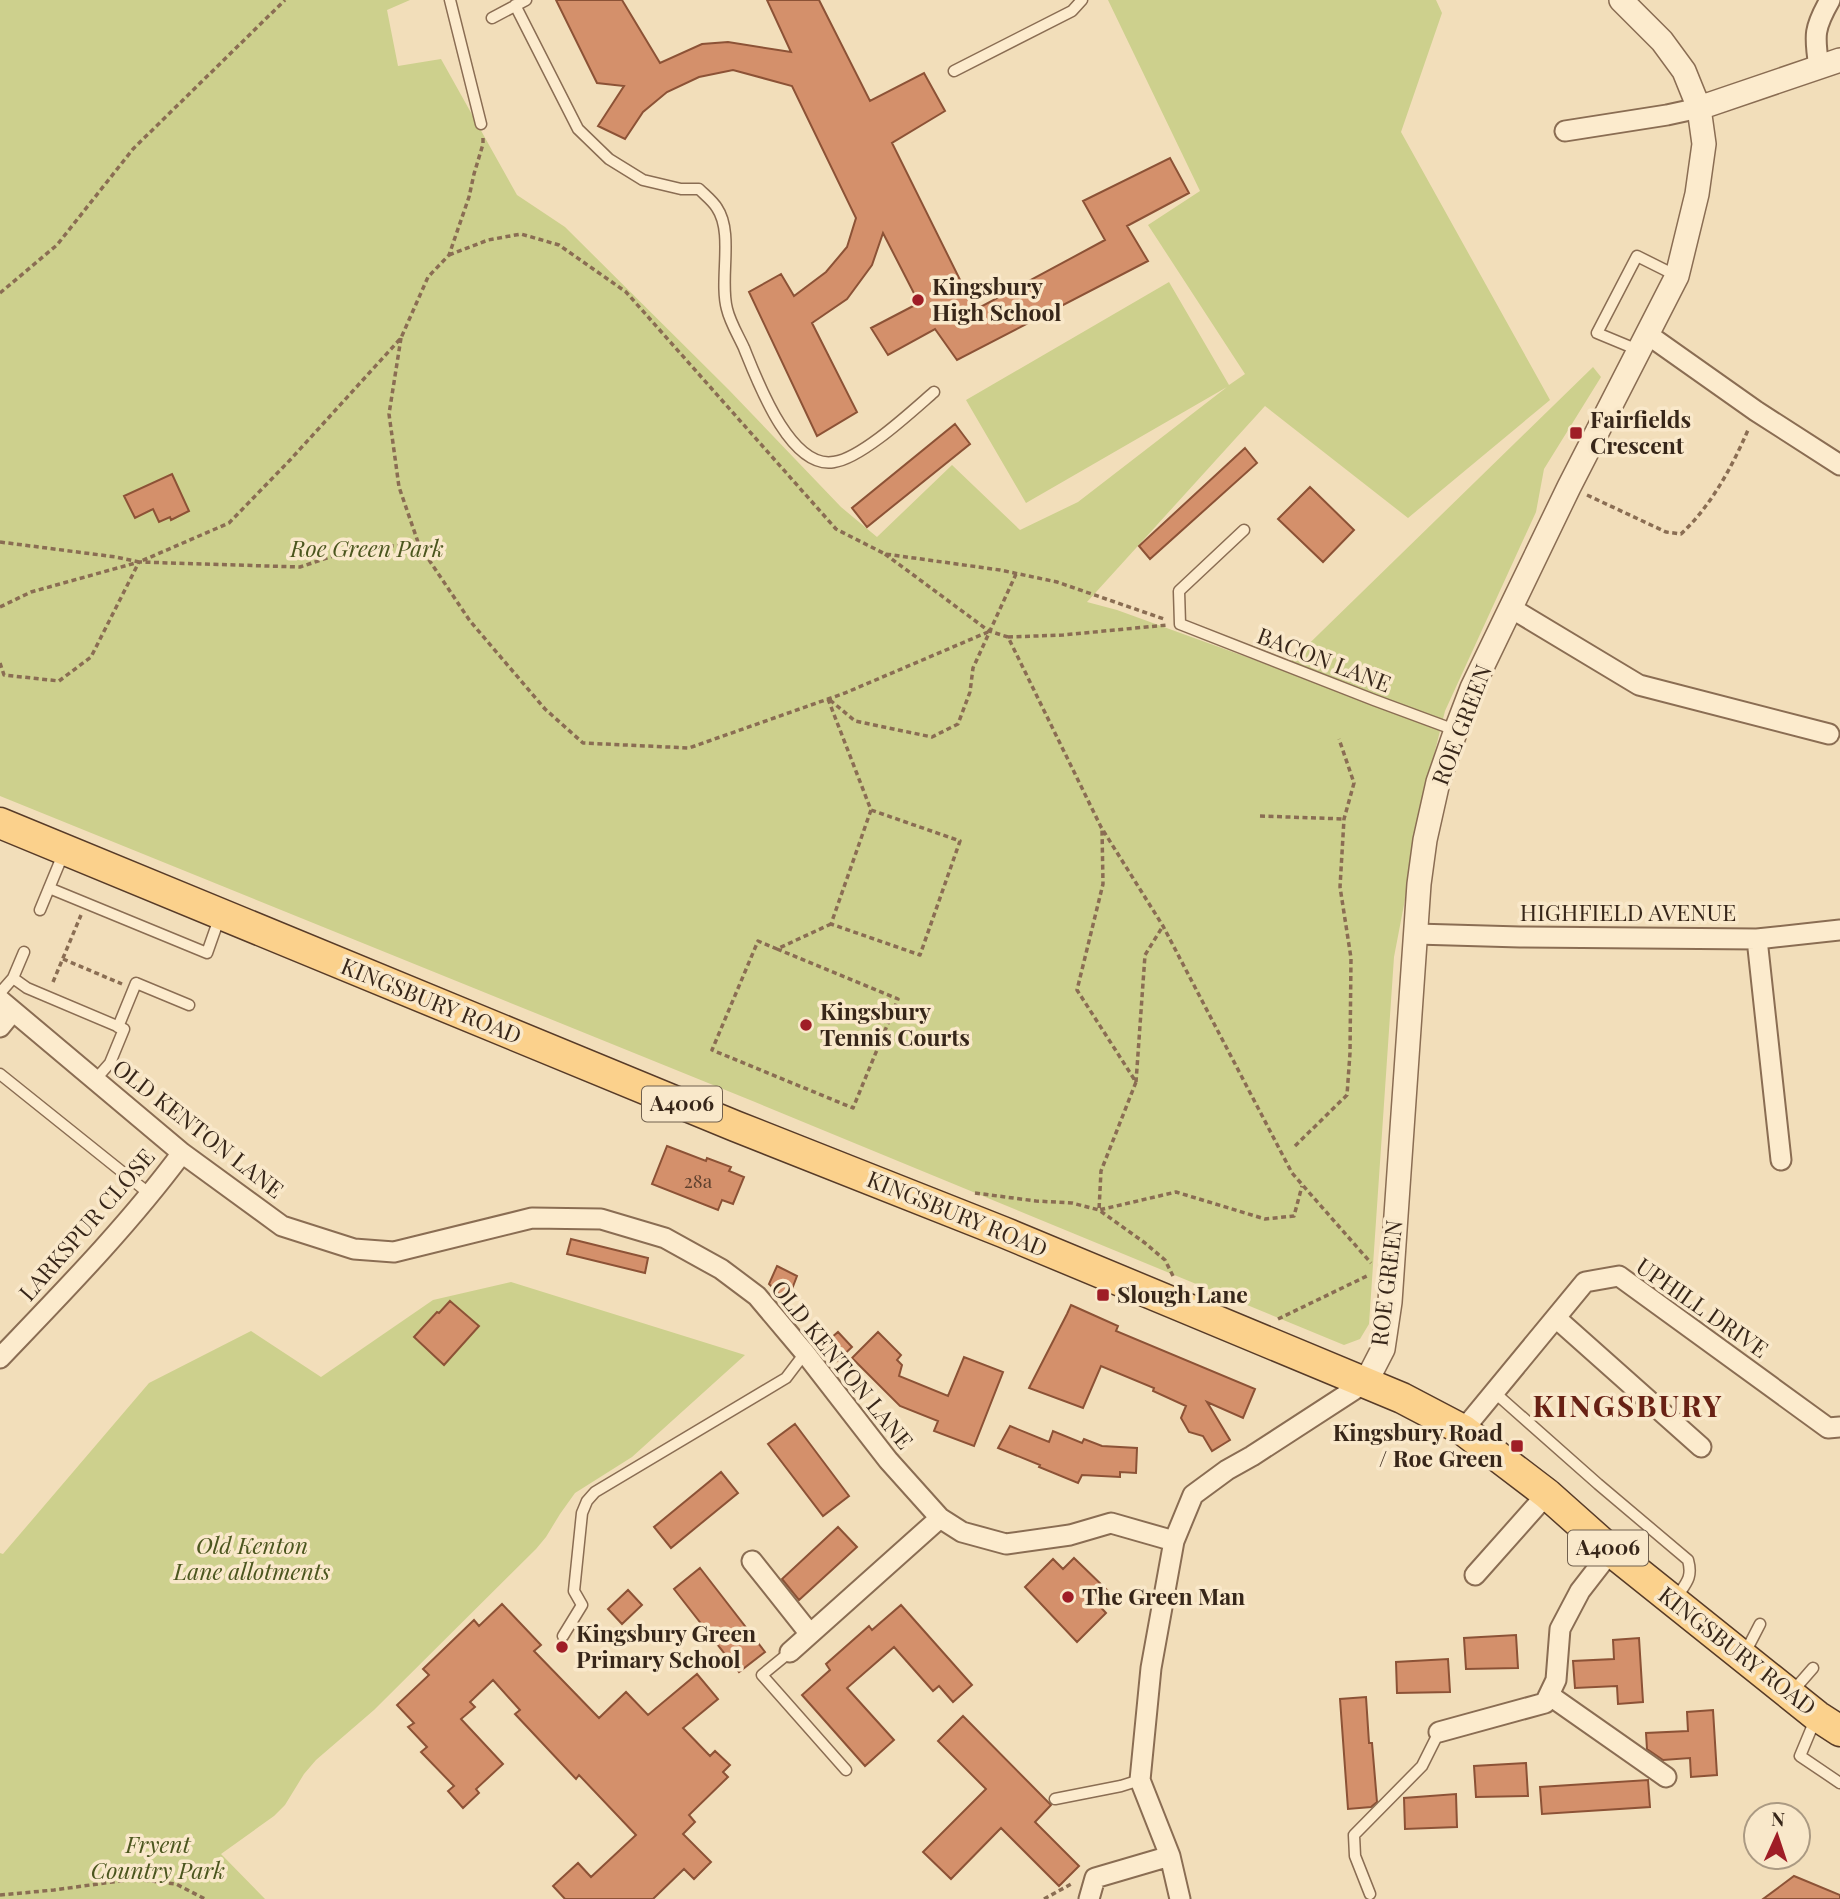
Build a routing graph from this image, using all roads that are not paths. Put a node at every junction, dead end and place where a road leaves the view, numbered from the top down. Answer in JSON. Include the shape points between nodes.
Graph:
{"nodes":[{"id":1,"x":450,"y":0,"type":"edge"},
{"id":2,"x":526,"y":0,"type":"edge"},
{"id":3,"x":1082,"y":0,"type":"edge"},
{"id":4,"x":1621,"y":0,"type":"edge"},
{"id":5,"x":1829,"y":0,"type":"edge"},
{"id":6,"x":515,"y":5,"type":"junction"},
{"id":7,"x":492,"y":18,"type":"dead end"},
{"id":8,"x":1830,"y":64,"type":"edge"},
{"id":9,"x":954,"y":71,"type":"dead end"},
{"id":10,"x":1699,"y":108,"type":"junction"},
{"id":11,"x":481,"y":124,"type":"road end"},
{"id":12,"x":1565,"y":131,"type":"dead end"},
{"id":13,"x":1677,"y":276,"type":"junction"},
{"id":14,"x":1643,"y":342,"type":"junction"},
{"id":15,"x":934,"y":392,"type":"dead end"},
{"id":16,"x":1840,"y":465,"type":"edge"},
{"id":17,"x":1244,"y":530,"type":"dead end"},
{"id":18,"x":1511,"y":608,"type":"junction"},
{"id":19,"x":1455,"y":730,"type":"junction"},
{"id":20,"x":1829,"y":734,"type":"dead end"},
{"id":21,"x":0,"y":823,"type":"edge"},
{"id":22,"x":65,"y":849,"type":"junction"},
{"id":23,"x":50,"y":888,"type":"junction"},
{"id":24,"x":40,"y":910,"type":"dead end"},
{"id":25,"x":221,"y":914,"type":"junction"},
{"id":26,"x":1840,"y":930,"type":"edge"},
{"id":27,"x":1416,"y":934,"type":"junction"},
{"id":28,"x":1757,"y":939,"type":"junction"},
{"id":29,"x":24,"y":952,"type":"dead end"},
{"id":30,"x":13,"y":978,"type":"junction"},
{"id":31,"x":0,"y":993,"type":"edge"},
{"id":32,"x":6,"y":1005,"type":"edge"},
{"id":33,"x":189,"y":1005,"type":"dead end"},
{"id":34,"x":0,"y":1027,"type":"edge"},
{"id":35,"x":118,"y":1027,"type":"junction"},
{"id":36,"x":0,"y":1074,"type":"edge"},
{"id":37,"x":95,"y":1080,"type":"junction"},
{"id":38,"x":182,"y":1153,"type":"junction"},
{"id":39,"x":1781,"y":1160,"type":"dead end"},
{"id":40,"x":151,"y":1195,"type":"junction"},
{"id":41,"x":1556,"y":1318,"type":"junction"},
{"id":42,"x":805,"y":1353,"type":"junction"},
{"id":43,"x":0,"y":1358,"type":"edge"},
{"id":44,"x":1366,"y":1382,"type":"junction"},
{"id":45,"x":1494,"y":1392,"type":"junction"},
{"id":46,"x":1840,"y":1427,"type":"edge"},
{"id":47,"x":1463,"y":1430,"type":"junction"},
{"id":48,"x":1701,"y":1447,"type":"dead end"},
{"id":49,"x":1547,"y":1494,"type":"junction"},
{"id":50,"x":940,"y":1518,"type":"junction"},
{"id":51,"x":1174,"y":1541,"type":"junction"},
{"id":52,"x":1611,"y":1551,"type":"junction"},
{"id":53,"x":752,"y":1561,"type":"dead end"},
{"id":54,"x":1475,"y":1575,"type":"dead end"},
{"id":55,"x":1674,"y":1601,"type":"junction"},
{"id":56,"x":1760,"y":1623,"type":"dead end"},
{"id":57,"x":810,"y":1634,"type":"junction"},
{"id":58,"x":563,"y":1636,"type":"dead end"},
{"id":59,"x":790,"y":1653,"type":"joint"},
{"id":60,"x":1743,"y":1656,"type":"junction"},
{"id":61,"x":1813,"y":1668,"type":"dead end"},
{"id":62,"x":1549,"y":1695,"type":"junction"},
{"id":63,"x":1791,"y":1695,"type":"junction"},
{"id":64,"x":1829,"y":1723,"type":"edge"},
{"id":65,"x":1439,"y":1732,"type":"joint"},
{"id":66,"x":846,"y":1770,"type":"dead end"},
{"id":67,"x":1667,"y":1777,"type":"dead end"},
{"id":68,"x":1140,"y":1780,"type":"junction"},
{"id":69,"x":1840,"y":1783,"type":"edge"},
{"id":70,"x":1055,"y":1799,"type":"dead end"},
{"id":71,"x":1170,"y":1856,"type":"junction"},
{"id":72,"x":1370,"y":1894,"type":"dead end"},
{"id":73,"x":1089,"y":1899,"type":"edge"},
{"id":74,"x":1180,"y":1899,"type":"edge"}],
"edges":[{"from":1,"to":11,"type":"lane"},
{"from":2,"to":6,"type":"lane"},
{"from":3,"to":9,"type":"lane","via":[[1072,11]]},
{"from":4,"to":10,"type":"street","name":"ROE GREEN","via":[[1684,71]]},
{"from":5,"to":8,"type":"street","via":[[1815,40]]},
{"from":6,"to":7,"type":"lane"},
{"from":6,"to":15,"type":"lane","via":[[578,129],[609,159],[643,180],[699,189],[718,209],[723,225],[727,309],[766,397],[795,444],[819,462],[850,458]]},
{"from":8,"to":10,"type":"street"},
{"from":10,"to":12,"type":"street"},
{"from":10,"to":13,"type":"street","name":"ROE GREEN","via":[[1704,144]]},
{"from":13,"to":14,"type":"street","name":"ROE GREEN"},
{"from":13,"to":14,"type":"lane","via":[[1637,256],[1597,333]]},
{"from":14,"to":16,"type":"street"},
{"from":14,"to":18,"type":"street","name":"ROE GREEN"},
{"from":17,"to":19,"type":"lane","name":"BACON LANE","via":[[1179,591],[1180,624]]},
{"from":18,"to":19,"type":"street","name":"ROE GREEN"},
{"from":18,"to":20,"type":"street","via":[[1639,685]]},
{"from":19,"to":27,"type":"street","name":"ROE GREEN","via":[[1425,840]]},
{"from":21,"to":22,"type":"main road","name":"KINGSBURY ROAD","number":"A4006"},
{"from":22,"to":23,"type":"lane"},
{"from":22,"to":25,"type":"main road","name":"KINGSBURY ROAD","number":"A4006"},
{"from":23,"to":24,"type":"lane"},
{"from":23,"to":25,"type":"lane","via":[[207,953]]},
{"from":25,"to":44,"type":"main road","name":"KINGSBURY ROAD","number":"A4006"},
{"from":26,"to":28,"type":"street","name":"HIGHFIELD AVENUE"},
{"from":27,"to":28,"type":"street","name":"HIGHFIELD AVENUE"},
{"from":27,"to":44,"type":"street","name":"ROE GREEN","via":[[1390,1303],[1383,1349]]},
{"from":28,"to":39,"type":"street"},
{"from":29,"to":30,"type":"lane"},
{"from":30,"to":31,"type":"lane"},
{"from":30,"to":35,"type":"lane"},
{"from":32,"to":34,"type":"street"},
{"from":32,"to":37,"type":"street","name":"OLD KENTON LANE"},
{"from":33,"to":35,"type":"lane","via":[[136,983]]},
{"from":35,"to":37,"type":"lane","via":[[124,1029],[110,1063]]},
{"from":36,"to":40,"type":"lane"},
{"from":37,"to":38,"type":"street","name":"OLD KENTON LANE"},
{"from":38,"to":40,"type":"street","name":"LARKSPUR CLOSE"},
{"from":38,"to":42,"type":"street","name":"OLD KENTON LANE","via":[[282,1226],[354,1249],[394,1252],[532,1219],[601,1219],[665,1238],[721,1269],[757,1296]]},
{"from":40,"to":43,"type":"street","name":"LARKSPUR CLOSE"},
{"from":41,"to":45,"type":"street","name":"UPHILL DRIVE"},
{"from":41,"to":46,"type":"street","name":"UPHILL DRIVE","via":[[1585,1282],[1619,1276],[1828,1428]]},
{"from":41,"to":48,"type":"street"},
{"from":42,"to":50,"type":"street","name":"OLD KENTON LANE","via":[[888,1460]]},
{"from":42,"to":58,"type":"lane","via":[[786,1378],[587,1501],[574,1591],[582,1605]]},
{"from":44,"to":47,"type":"main road","name":"KINGSBURY ROAD","number":"A4006"},
{"from":44,"to":51,"type":"street","via":[[1193,1495]]},
{"from":45,"to":47,"type":"street","name":"UPHILL DRIVE"},
{"from":45,"to":55,"type":"lane","via":[[1688,1560],[1690,1578]]},
{"from":47,"to":49,"type":"main road","name":"KINGSBURY ROAD","number":"A4006"},
{"from":49,"to":52,"type":"main road","name":"KINGSBURY ROAD","number":"A4006"},
{"from":49,"to":54,"type":"street"},
{"from":50,"to":51,"type":"street","name":"OLD KENTON LANE","via":[[962,1532],[1006,1544],[1070,1535],[1111,1523]]},
{"from":50,"to":57,"type":"street"},
{"from":51,"to":68,"type":"street","via":[[1151,1668]]},
{"from":52,"to":55,"type":"main road","name":"KINGSBURY ROAD","number":"A4006"},
{"from":52,"to":62,"type":"street","via":[[1580,1591],[1560,1629],[1556,1680]]},
{"from":53,"to":57,"type":"street"},
{"from":55,"to":60,"type":"main road","name":"KINGSBURY ROAD","number":"A4006"},
{"from":56,"to":60,"type":"lane"},
{"from":57,"to":59,"type":"street"},
{"from":59,"to":66,"type":"lane","via":[[762,1675]]},
{"from":60,"to":63,"type":"main road","name":"KINGSBURY ROAD","number":"A4006"},
{"from":61,"to":63,"type":"lane"},
{"from":62,"to":65,"type":"street","via":[[1545,1703]]},
{"from":62,"to":67,"type":"street"},
{"from":63,"to":64,"type":"main road","name":"KINGSBURY ROAD","number":"A4006"},
{"from":64,"to":69,"type":"lane","via":[[1800,1756]]},
{"from":65,"to":72,"type":"lane","via":[[1422,1766],[1354,1835],[1356,1856]]},
{"from":68,"to":70,"type":"lane"},
{"from":68,"to":71,"type":"street"},
{"from":71,"to":73,"type":"street","via":[[1095,1878]]},
{"from":71,"to":74,"type":"street"}]}
